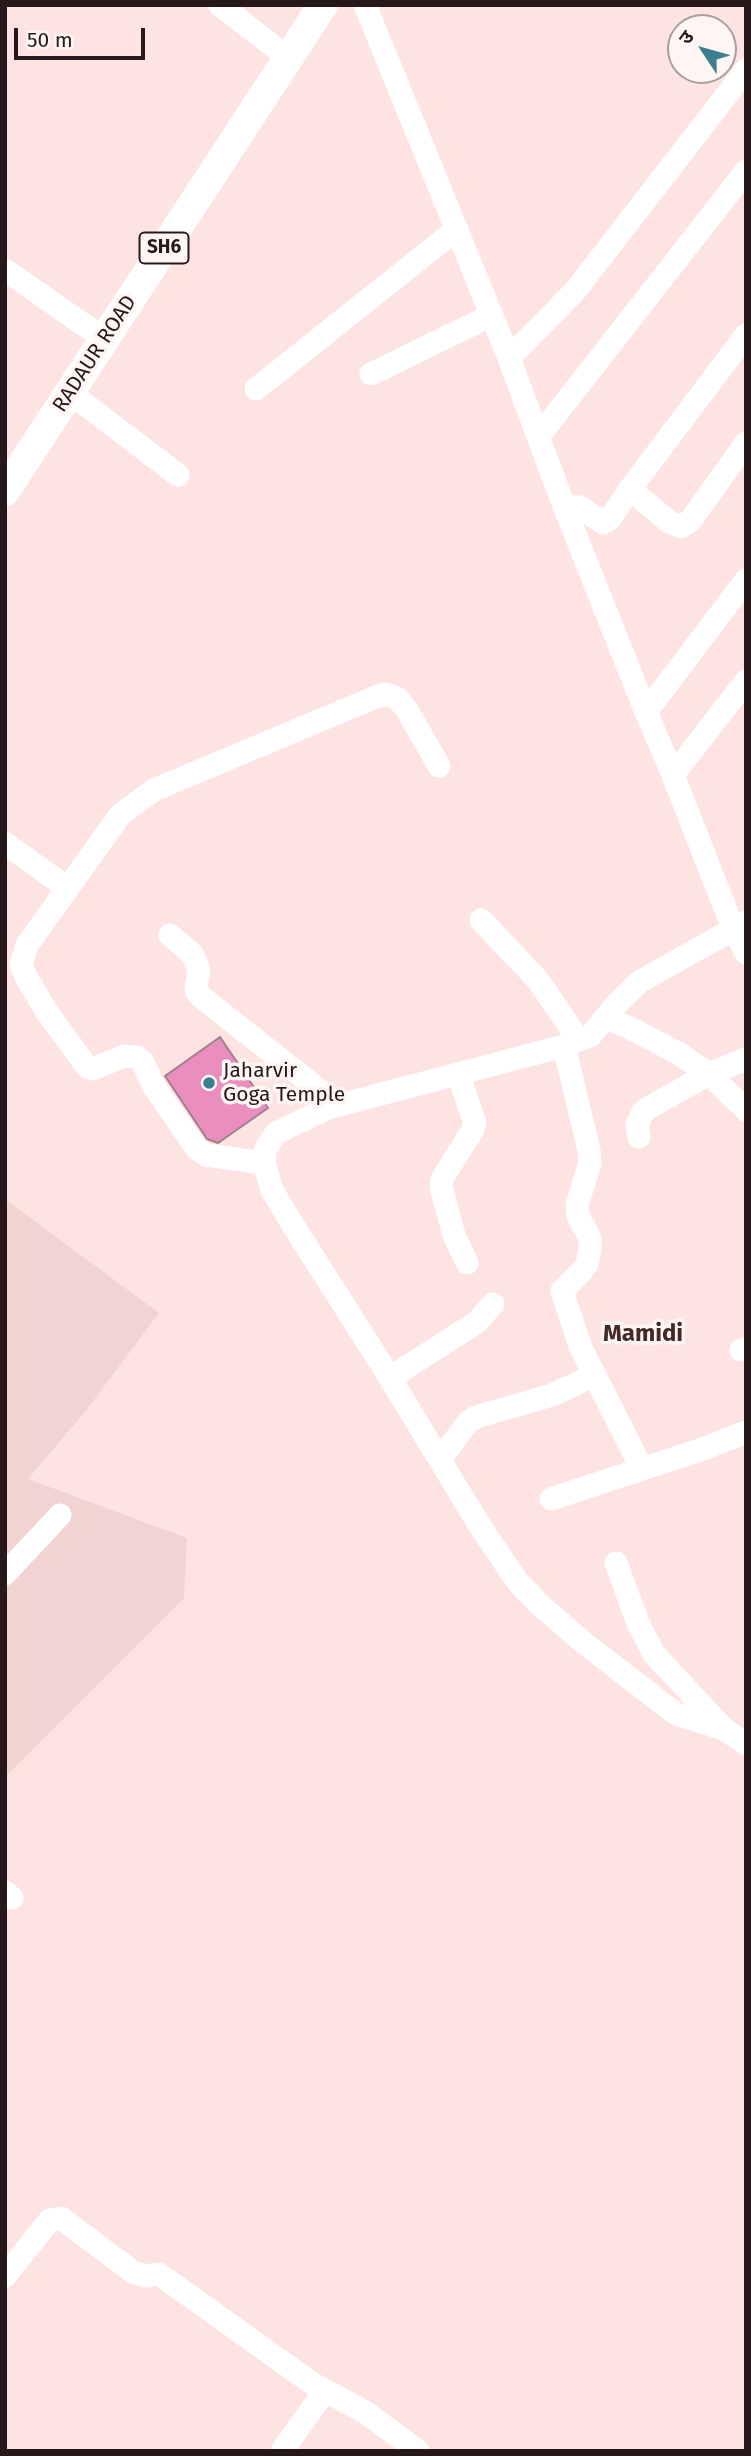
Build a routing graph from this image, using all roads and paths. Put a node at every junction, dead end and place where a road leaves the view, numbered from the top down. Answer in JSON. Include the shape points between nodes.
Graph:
{"nodes":[{"id":1,"x":220,"y":5,"type":"edge"},
{"id":2,"x":302,"y":5,"type":"edge"},
{"id":3,"x":323,"y":5,"type":"edge"},
{"id":4,"x":365,"y":5,"type":"edge"},
{"id":5,"x":274,"y":47,"type":"junction"},
{"id":6,"x":746,"y":70,"type":"edge"},
{"id":7,"x":746,"y":171,"type":"edge"},
{"id":8,"x":457,"y":229,"type":"junction"},
{"id":9,"x":5,"y":270,"type":"edge"},
{"id":10,"x":492,"y":316,"type":"junction"},
{"id":11,"x":90,"y":329,"type":"junction"},
{"id":12,"x":746,"y":335,"type":"edge"},
{"id":13,"x":509,"y":358,"type":"junction"},
{"id":14,"x":371,"y":374,"type":"dead end"},
{"id":15,"x":256,"y":389,"type":"dead end"},
{"id":16,"x":70,"y":393,"type":"junction"},
{"id":17,"x":539,"y":436,"type":"junction"},
{"id":18,"x":746,"y":443,"type":"edge"},
{"id":19,"x":5,"y":460,"type":"edge"},
{"id":20,"x":178,"y":475,"type":"dead end"},
{"id":21,"x":630,"y":489,"type":"junction"},
{"id":22,"x":5,"y":491,"type":"edge"},
{"id":23,"x":564,"y":506,"type":"junction"},
{"id":24,"x":746,"y":580,"type":"edge"},
{"id":25,"x":746,"y":681,"type":"edge"},
{"id":26,"x":646,"y":712,"type":"junction"},
{"id":27,"x":439,"y":766,"type":"dead end"},
{"id":28,"x":673,"y":775,"type":"junction"},
{"id":29,"x":5,"y":843,"type":"edge"},
{"id":30,"x":66,"y":887,"type":"junction"},
{"id":31,"x":481,"y":920,"type":"dead end"},
{"id":32,"x":739,"y":925,"type":"edge"},
{"id":33,"x":170,"y":935,"type":"dead end"},
{"id":34,"x":746,"y":953,"type":"edge"},
{"id":35,"x":606,"y":1018,"type":"junction"},
{"id":36,"x":571,"y":1043,"type":"junction"},
{"id":37,"x":746,"y":1059,"type":"edge"},
{"id":38,"x":458,"y":1074,"type":"junction"},
{"id":39,"x":709,"y":1074,"type":"junction"},
{"id":40,"x":338,"y":1105,"type":"junction"},
{"id":41,"x":746,"y":1110,"type":"edge"},
{"id":42,"x":639,"y":1137,"type":"dead end"},
{"id":43,"x":264,"y":1163,"type":"junction"},
{"id":44,"x":467,"y":1263,"type":"dead end"},
{"id":45,"x":493,"y":1304,"type":"dead end"},
{"id":46,"x":595,"y":1374,"type":"junction"},
{"id":47,"x":390,"y":1378,"type":"junction"},
{"id":48,"x":746,"y":1432,"type":"edge"},
{"id":49,"x":440,"y":1460,"type":"junction"},
{"id":50,"x":642,"y":1469,"type":"junction"},
{"id":51,"x":551,"y":1499,"type":"dead end"},
{"id":52,"x":60,"y":1516,"type":"dead end"},
{"id":53,"x":615,"y":1563,"type":"dead end"},
{"id":54,"x":5,"y":1574,"type":"edge"},
{"id":55,"x":724,"y":1729,"type":"junction"},
{"id":56,"x":746,"y":1744,"type":"edge"},
{"id":57,"x":5,"y":2276,"type":"edge"},
{"id":58,"x":324,"y":2392,"type":"junction"},
{"id":59,"x":282,"y":2451,"type":"edge"},
{"id":60,"x":418,"y":2451,"type":"edge"}],
"edges":[{"from":1,"to":5,"type":"street"},
{"from":2,"to":5,"type":"main road","name":"RADAUR ROAD","number":"SH6"},
{"from":3,"to":16,"type":"main road","name":"RADAUR ROAD","number":"SH6"},
{"from":4,"to":8,"type":"street"},
{"from":5,"to":11,"type":"main road","name":"RADAUR ROAD","number":"SH6"},
{"from":6,"to":13,"type":"street","via":[[575,291]]},
{"from":7,"to":17,"type":"street"},
{"from":8,"to":10,"type":"street"},
{"from":8,"to":15,"type":"street"},
{"from":9,"to":11,"type":"street"},
{"from":10,"to":13,"type":"street"},
{"from":10,"to":14,"type":"street"},
{"from":11,"to":19,"type":"main road","name":"RADAUR ROAD","number":"SH6"},
{"from":12,"to":21,"type":"street"},
{"from":13,"to":17,"type":"street"},
{"from":16,"to":20,"type":"street"},
{"from":16,"to":22,"type":"main road","name":"RADAUR ROAD","number":"SH6"},
{"from":17,"to":23,"type":"street"},
{"from":18,"to":21,"type":"street","via":[[691,520],[681,527]]},
{"from":21,"to":23,"type":"street","via":[[603,523],[580,507]]},
{"from":23,"to":26,"type":"street"},
{"from":24,"to":26,"type":"street"},
{"from":25,"to":28,"type":"street"},
{"from":26,"to":28,"type":"street"},
{"from":27,"to":30,"type":"street","via":[[407,710],[391,695],[378,695],[154,790],[120,815]]},
{"from":28,"to":32,"type":"street"},
{"from":29,"to":30,"type":"street"},
{"from":30,"to":43,"type":"street","via":[[27,945],[21,965],[82,1063],[93,1069],[124,1056],[136,1057],[197,1149],[206,1155]]},
{"from":31,"to":36,"type":"street","via":[[537,979]]},
{"from":32,"to":34,"type":"street"},
{"from":32,"to":35,"type":"street","via":[[639,982]]},
{"from":33,"to":40,"type":"street","via":[[196,962],[199,995]]},
{"from":35,"to":36,"type":"street","via":[[591,1035]]},
{"from":35,"to":39,"type":"street","via":[[678,1053]]},
{"from":36,"to":38,"type":"street"},
{"from":36,"to":46,"type":"street","via":[[590,1163],[578,1216],[590,1238],[590,1250],[587,1264],[562,1291],[580,1346]]},
{"from":37,"to":39,"type":"street"},
{"from":38,"to":40,"type":"street"},
{"from":38,"to":44,"type":"street","via":[[475,1123],[441,1187]]},
{"from":39,"to":41,"type":"street"},
{"from":39,"to":42,"type":"street","via":[[643,1112],[637,1124]]},
{"from":40,"to":43,"type":"street","via":[[276,1133],[265,1150]]},
{"from":43,"to":47,"type":"street","via":[[272,1190]]},
{"from":45,"to":47,"type":"street","via":[[477,1322]]},
{"from":46,"to":49,"type":"street","via":[[552,1395],[475,1417]]},
{"from":46,"to":50,"type":"street"},
{"from":47,"to":49,"type":"street"},
{"from":48,"to":50,"type":"street"},
{"from":49,"to":55,"type":"street","via":[[517,1581],[540,1605],[676,1714]]},
{"from":50,"to":51,"type":"street"},
{"from":52,"to":54,"type":"street"},
{"from":53,"to":55,"type":"street","via":[[654,1654]]},
{"from":55,"to":56,"type":"street"},
{"from":57,"to":58,"type":"street","via":[[50,2220],[61,2218],[139,2275],[159,2274]]},
{"from":58,"to":59,"type":"street"},
{"from":58,"to":60,"type":"street","via":[[365,2412]]}]}
